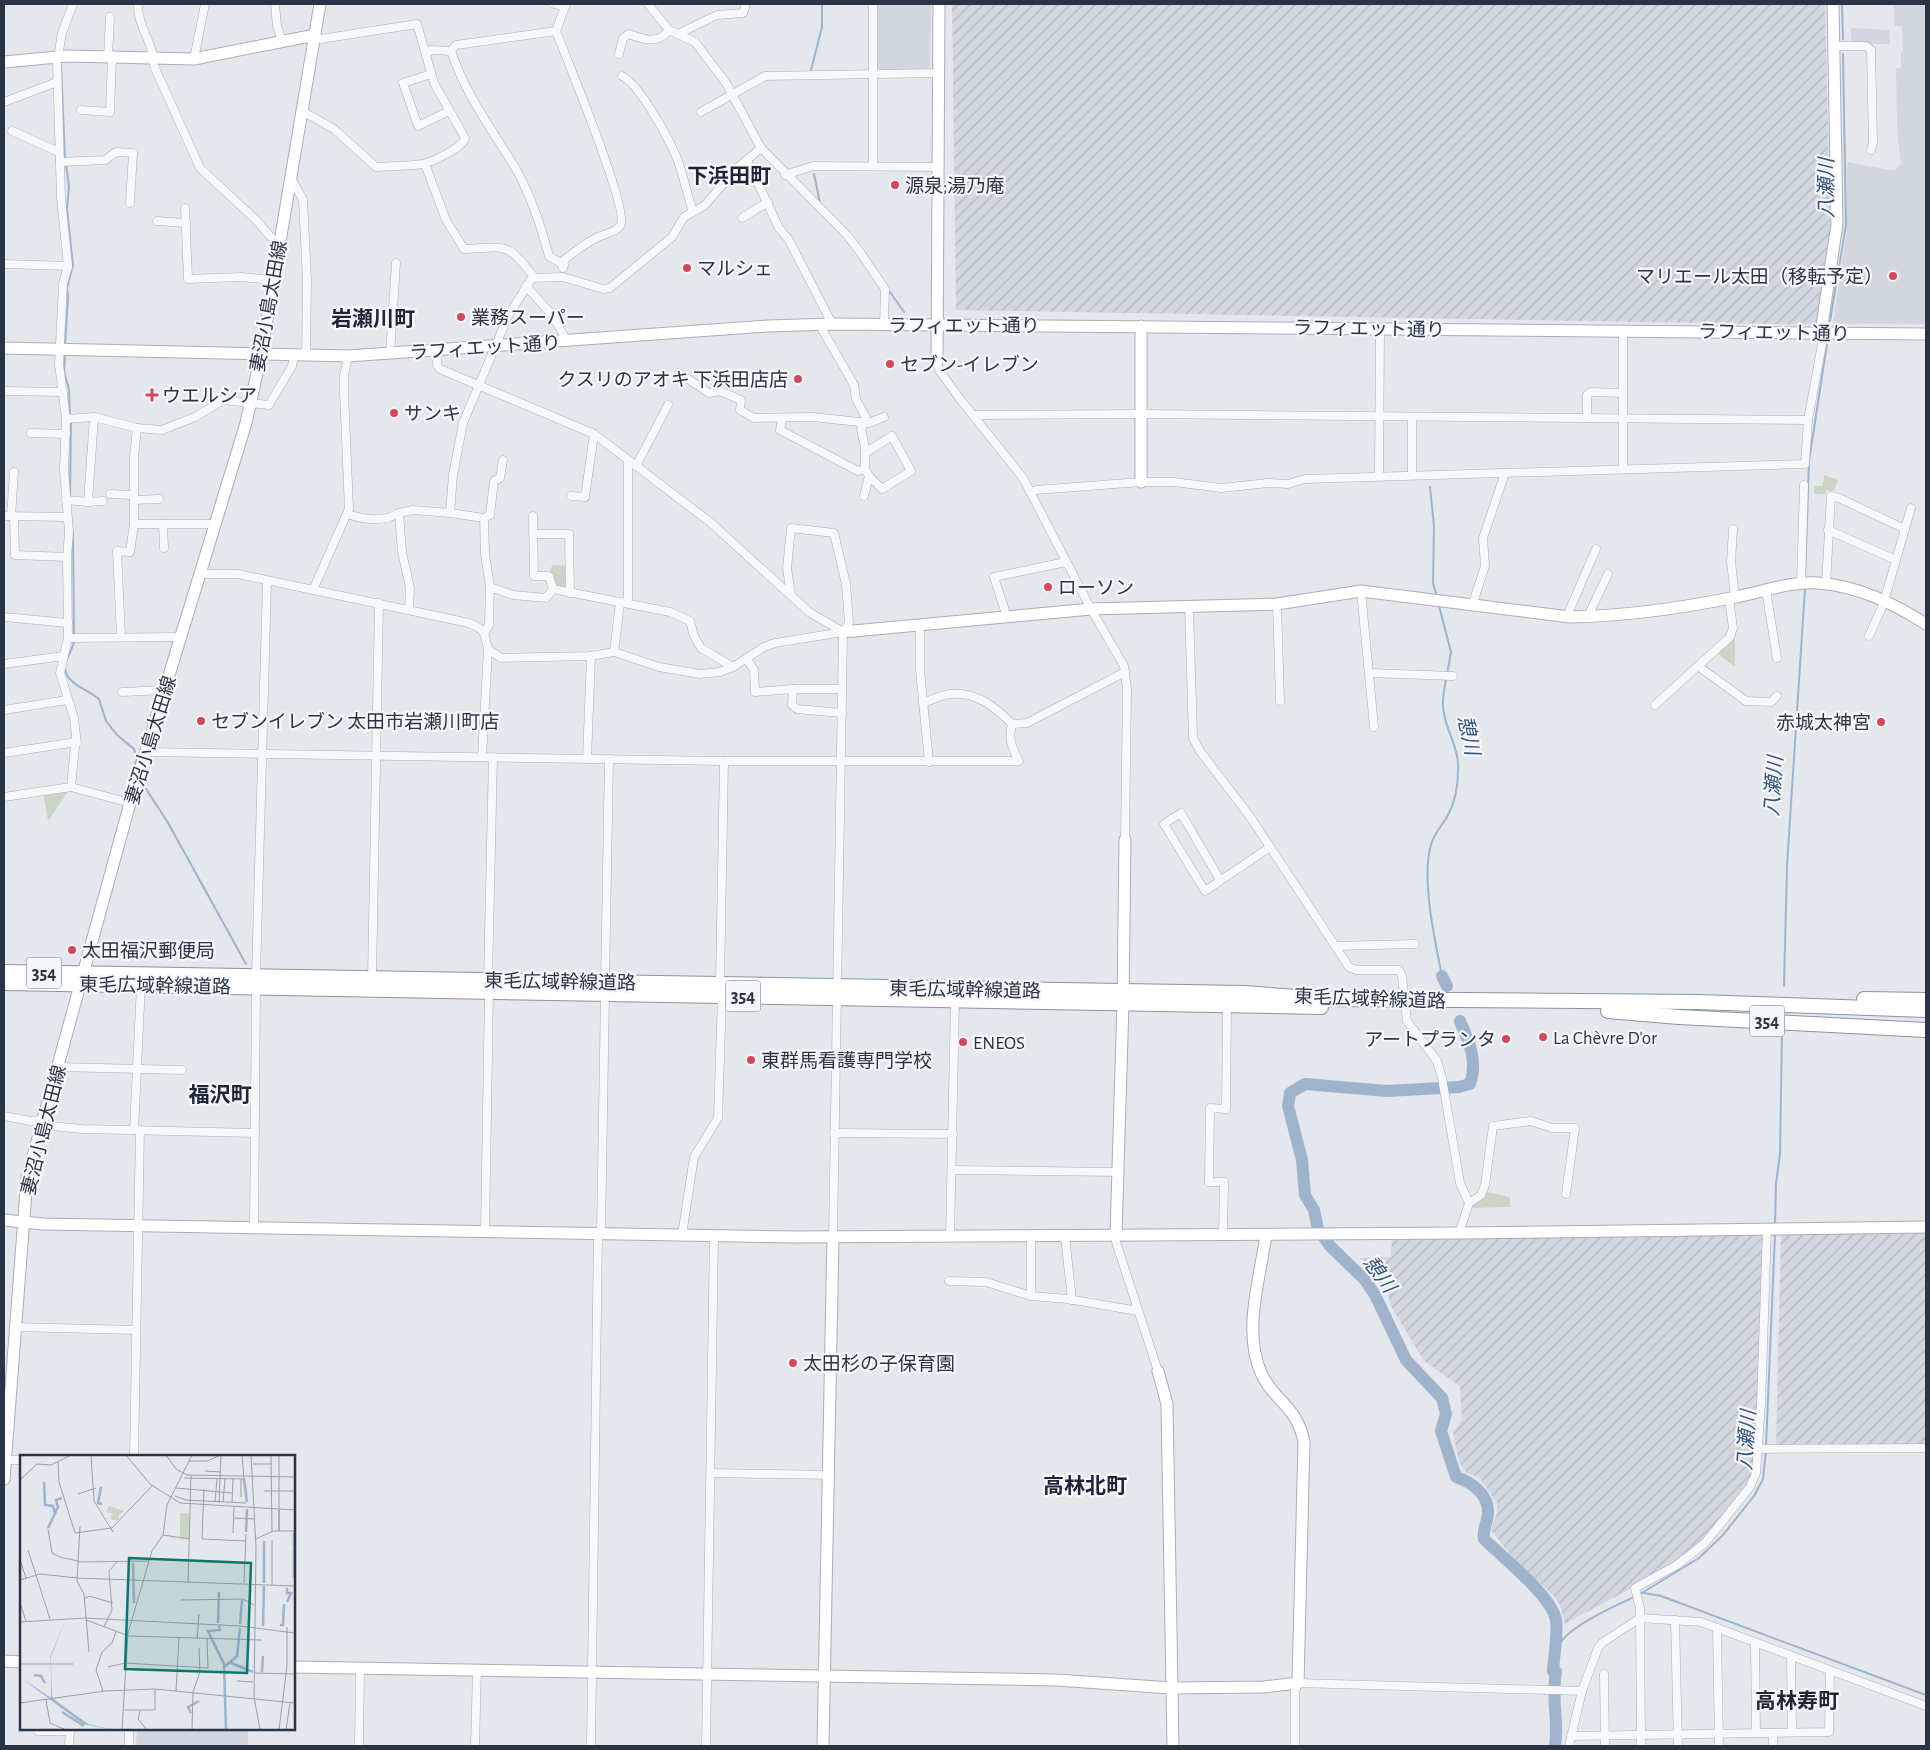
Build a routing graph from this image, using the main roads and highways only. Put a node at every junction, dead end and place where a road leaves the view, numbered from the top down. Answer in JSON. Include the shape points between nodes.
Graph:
{"nodes":[{"id":1,"x":4,"y":972,"type":"edge"},
{"id":2,"x":83,"y":979,"type":"junction"},
{"id":3,"x":256,"y":982,"type":"junction"},
{"id":4,"x":4,"y":983,"type":"edge"},
{"id":5,"x":489,"y":986,"type":"junction"},
{"id":6,"x":836,"y":992,"type":"junction"},
{"id":7,"x":1123,"y":998,"type":"junction"},
{"id":8,"x":1926,"y":1000,"type":"edge"},
{"id":9,"x":1631,"y":1001,"type":"junction"},
{"id":10,"x":1404,"y":1004,"type":"junction"},
{"id":11,"x":1926,"y":1010,"type":"edge"},
{"id":12,"x":1608,"y":1011,"type":"junction"},
{"id":13,"x":1926,"y":1020,"type":"edge"},
{"id":14,"x":1926,"y":1030,"type":"edge"}],
"edges":[{"from":1,"to":2,"type":"highway","name":"東毛広域幹線道路","number":"354"},
{"from":2,"to":3,"type":"highway","name":"東毛広域幹線道路","number":"354"},
{"from":2,"to":3,"type":"highway","name":"東毛広域幹線道路","number":"354","via":[[141,985]]},
{"from":2,"to":4,"type":"highway","name":"東毛広域幹線道路","number":"354"},
{"from":3,"to":5,"type":"highway","name":"東毛広域幹線道路","number":"354"},
{"from":3,"to":5,"type":"highway","name":"東毛広域幹線道路","number":"354","via":[[372,978]]},
{"from":5,"to":6,"type":"highway","name":"東毛広域幹線道路","number":"354"},
{"from":6,"to":7,"type":"highway","name":"東毛広域幹線道路","number":"354"},
{"from":6,"to":7,"type":"highway","name":"東毛広域幹線道路","number":"354","via":[[955,1000]]},
{"from":7,"to":10,"type":"highway","name":"東毛広域幹線道路","number":"354","via":[[1227,1005]]},
{"from":7,"to":10,"type":"highway","name":"東毛広域幹線道路","number":"354","via":[[1244,993]]},
{"from":8,"to":9,"type":"highway","number":"354","via":[[1681,995]]},
{"from":9,"to":10,"type":"highway","name":"東毛広域幹線道路","number":"354"},
{"from":9,"to":11,"type":"highway","name":"東毛広域幹線道路","number":"354"},
{"from":10,"to":12,"type":"highway","name":"東毛広域幹線道路","number":"354"},
{"from":12,"to":13,"type":"highway","name":"東毛広域幹線道路","number":"354","via":[[1771,1012]]},
{"from":12,"to":14,"type":"highway","number":"354","via":[[1679,1018]]}]}
